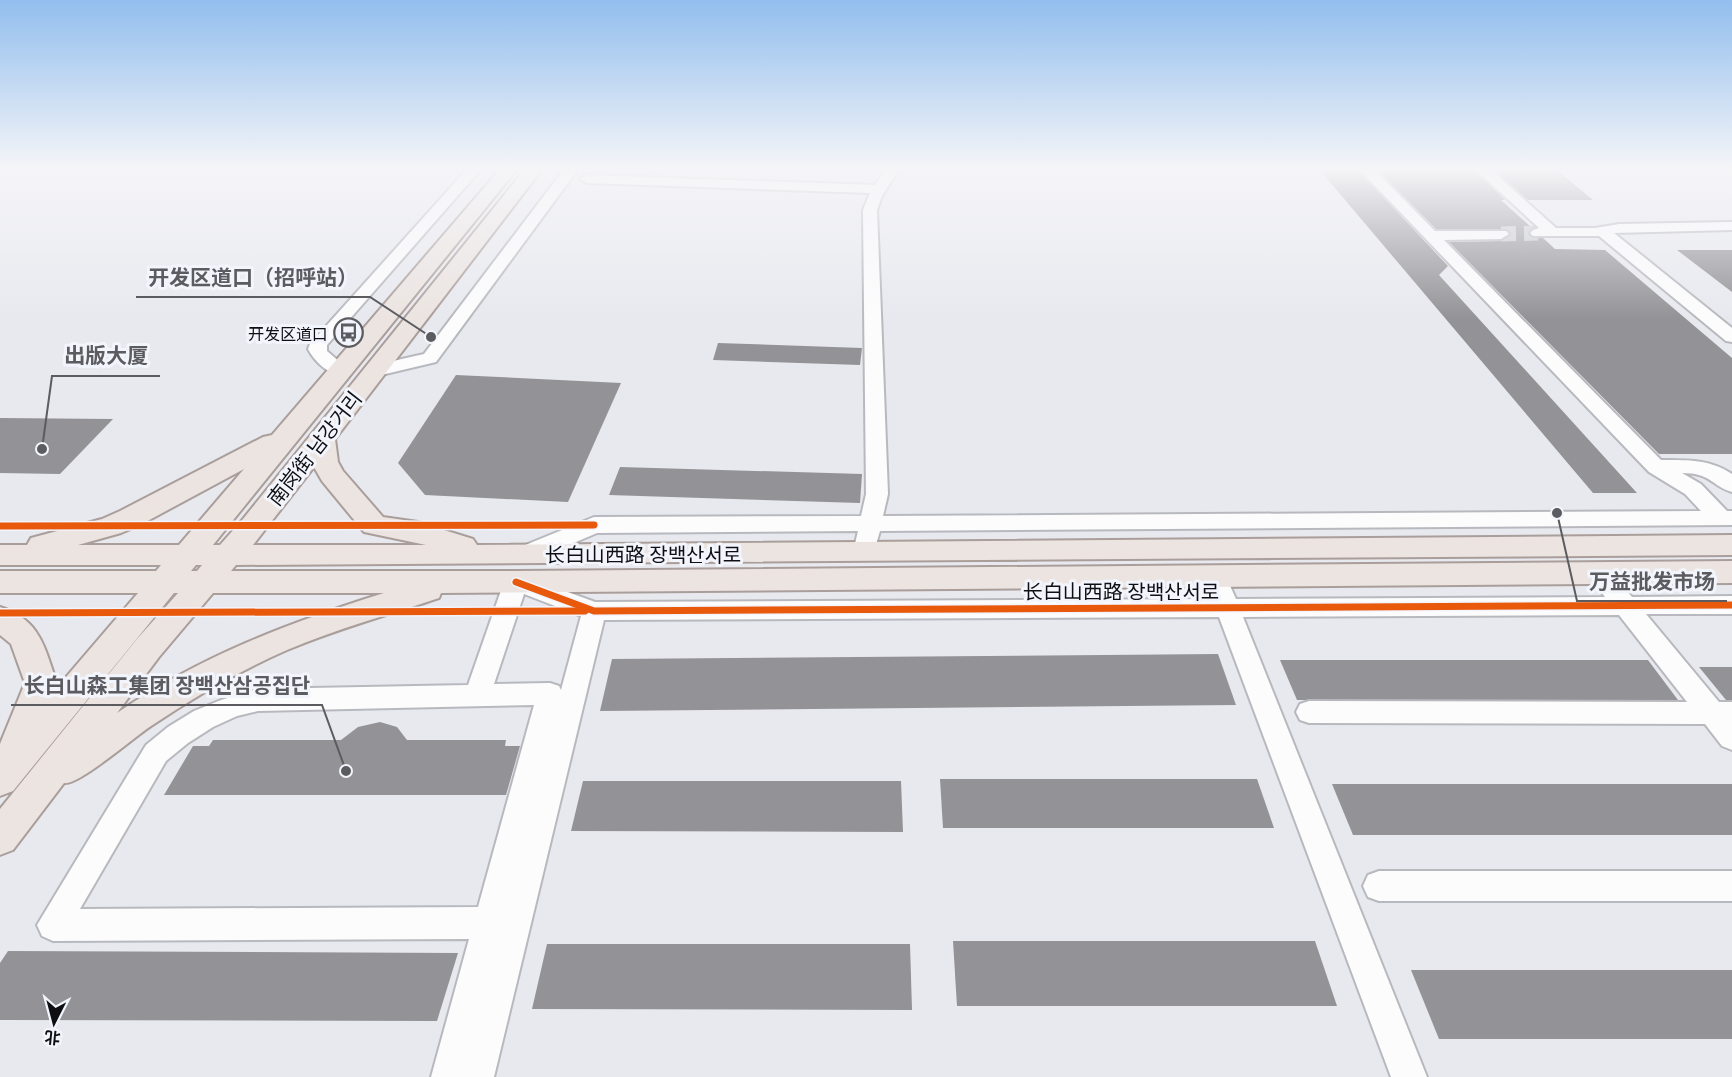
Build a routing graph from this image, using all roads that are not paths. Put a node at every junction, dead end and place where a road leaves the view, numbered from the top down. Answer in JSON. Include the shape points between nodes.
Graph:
{"nodes":[{"id":1,"x":431,"y":218,"type":"edge"},
{"id":2,"x":468,"y":218,"type":"edge"},
{"id":3,"x":496,"y":218,"type":"edge"},
{"id":4,"x":534,"y":218,"type":"edge"},
{"id":5,"x":870,"y":218,"type":"edge"},
{"id":6,"x":1413,"y":218,"type":"edge"},
{"id":7,"x":1537,"y":218,"type":"tunnel mouth"},
{"id":8,"x":1732,"y":226,"type":"edge"},
{"id":9,"x":1602,"y":231,"type":"junction"},
{"id":10,"x":1538,"y":233,"type":"tunnel mouth"},
{"id":11,"x":1553,"y":233,"type":"junction"},
{"id":12,"x":1501,"y":234,"type":"tunnel mouth"},
{"id":13,"x":1430,"y":236,"type":"junction"},
{"id":14,"x":1732,"y":337,"type":"edge"},
{"id":15,"x":340,"y":370,"type":"junction"},
{"id":16,"x":377,"y":370,"type":"junction"},
{"id":17,"x":287,"y":435,"type":"junction"},
{"id":18,"x":322,"y":438,"type":"junction"},
{"id":19,"x":1656,"y":467,"type":"junction"},
{"id":20,"x":1732,"y":485,"type":"edge"},
{"id":21,"x":1727,"y":518,"type":"edge"},
{"id":22,"x":872,"y":523,"type":"junction"},
{"id":23,"x":1732,"y":545,"type":"edge"},
{"id":24,"x":864,"y":552,"type":"junction"},
{"id":25,"x":526,"y":554,"type":"junction"},
{"id":26,"x":0,"y":555,"type":"edge"},
{"id":27,"x":185,"y":555,"type":"junction"},
{"id":28,"x":229,"y":555,"type":"junction"},
{"id":29,"x":491,"y":555,"type":"junction"},
{"id":30,"x":1732,"y":572,"type":"edge"},
{"id":31,"x":1599,"y":573,"type":"junction"},
{"id":32,"x":1215,"y":576,"type":"junction"},
{"id":33,"x":164,"y":581,"type":"junction"},
{"id":34,"x":0,"y":582,"type":"edge"},
{"id":35,"x":207,"y":582,"type":"junction"},
{"id":36,"x":453,"y":582,"type":"junction"},
{"id":37,"x":516,"y":582,"type":"junction"},
{"id":38,"x":1732,"y":605,"type":"edge"},
{"id":39,"x":1227,"y":606,"type":"junction"},
{"id":40,"x":1624,"y":606,"type":"junction"},
{"id":41,"x":594,"y":611,"type":"junction"},
{"id":42,"x":0,"y":619,"type":"edge"},
{"id":43,"x":477,"y":696,"type":"junction"},
{"id":44,"x":1309,"y":712,"type":"dead end"},
{"id":45,"x":1723,"y":713,"type":"edge"},
{"id":46,"x":1732,"y":738,"type":"edge"},
{"id":47,"x":12,"y":784,"type":"edge"},
{"id":48,"x":0,"y":838,"type":"edge"},
{"id":49,"x":1379,"y":886,"type":"dead end"},
{"id":50,"x":1732,"y":886,"type":"edge"},
{"id":51,"x":490,"y":923,"type":"junction"},
{"id":52,"x":449,"y":1077,"type":"edge"},
{"id":53,"x":476,"y":1077,"type":"edge"},
{"id":54,"x":1409,"y":1077,"type":"edge"}],
"edges":[{"from":1,"to":15,"type":"street","via":[[320,344],[320,354]]},
{"from":2,"to":15,"type":"main road","name":"南岗街 남강거리"},
{"from":3,"to":16,"type":"main road","name":"南岗街 남강거리"},
{"from":4,"to":16,"type":"street","via":[[430,358]]},
{"from":5,"to":22,"type":"street","via":[[877,494]]},
{"from":6,"to":13,"type":"street"},
{"from":7,"to":11,"type":"street"},
{"from":8,"to":9,"type":"street","via":[[1653,226]]},
{"from":9,"to":11,"type":"street"},
{"from":9,"to":14,"type":"street"},
{"from":10,"to":11,"type":"street"},
{"from":12,"to":13,"type":"street"},
{"from":13,"to":19,"type":"street"},
{"from":15,"to":17,"type":"main road","name":"南岗街 남강거리"},
{"from":16,"to":18,"type":"main road","name":"南岗街 남강거리"},
{"from":17,"to":26,"type":"main road","via":[[111,526]]},
{"from":17,"to":27,"type":"main road","name":"南岗街 남강거리"},
{"from":18,"to":28,"type":"main road","name":"南岗街 남강거리"},
{"from":18,"to":29,"type":"main road","via":[[331,475],[374,525],[418,532]]},
{"from":19,"to":20,"type":"street","via":[[1702,467]]},
{"from":19,"to":21,"type":"street","via":[[1693,489]]},
{"from":21,"to":22,"type":"street","name":"长白山西路 장백산서로"},
{"from":22,"to":24,"type":"street"},
{"from":22,"to":25,"type":"street","name":"长白山西路 장백산서로","via":[[594,525]]},
{"from":23,"to":24,"type":"main road","name":"长白山西路 장백산서로"},
{"from":24,"to":25,"type":"main road","name":"长白山西路 장백산서로"},
{"from":25,"to":29,"type":"main road","name":"长白山西路 장백산서로"},
{"from":26,"to":27,"type":"main road","name":"长白山西路 장백산서로"},
{"from":27,"to":28,"type":"main road","name":"长白山西路 장백산서로"},
{"from":27,"to":33,"type":"main road","name":"南岗街 남강거리"},
{"from":28,"to":29,"type":"main road","name":"长白山西路 장백산서로"},
{"from":28,"to":35,"type":"main road","name":"南岗街 남강거리"},
{"from":30,"to":31,"type":"main road","name":"长白山西路 장백산서로"},
{"from":31,"to":32,"type":"main road","name":"长白山西路 장백산서로"},
{"from":31,"to":40,"type":"street"},
{"from":32,"to":37,"type":"main road","name":"长白山西路 장백산서로"},
{"from":32,"to":39,"type":"street"},
{"from":33,"to":34,"type":"main road","name":"长白山西路 장백산서로"},
{"from":33,"to":35,"type":"main road","name":"长白山西路 장백산서로"},
{"from":33,"to":47,"type":"main road","name":"南岗街 남강거리"},
{"from":35,"to":36,"type":"main road","name":"长白山西路 장백산서로"},
{"from":35,"to":47,"type":"main road","name":"南岗街 남강거리","via":[[148,648]]},
{"from":36,"to":37,"type":"main road","name":"长白山西路 장백산서로"},
{"from":36,"to":47,"type":"main road","via":[[257,649],[204,676],[105,738]]},
{"from":37,"to":41,"type":"street","name":"长白山西路 장백산서로"},
{"from":37,"to":43,"type":"street"},
{"from":38,"to":40,"type":"street","name":"长白山西路 장백산서로"},
{"from":39,"to":40,"type":"street","name":"长白山西路 장백산서로"},
{"from":39,"to":41,"type":"street","name":"长白山西路 장백산서로"},
{"from":39,"to":54,"type":"street"},
{"from":40,"to":45,"type":"street"},
{"from":41,"to":53,"type":"street"},
{"from":42,"to":47,"type":"main road","via":[[25,637],[41,682]]},
{"from":43,"to":51,"type":"street","via":[[550,694]]},
{"from":43,"to":51,"type":"street","via":[[258,700],[216,714],[171,738],[156,753],[53,925]]},
{"from":44,"to":45,"type":"street"},
{"from":45,"to":46,"type":"street"},
{"from":47,"to":48,"type":"main road","name":"南岗街 남강거리"},
{"from":49,"to":50,"type":"street"},
{"from":51,"to":52,"type":"street"}]}
